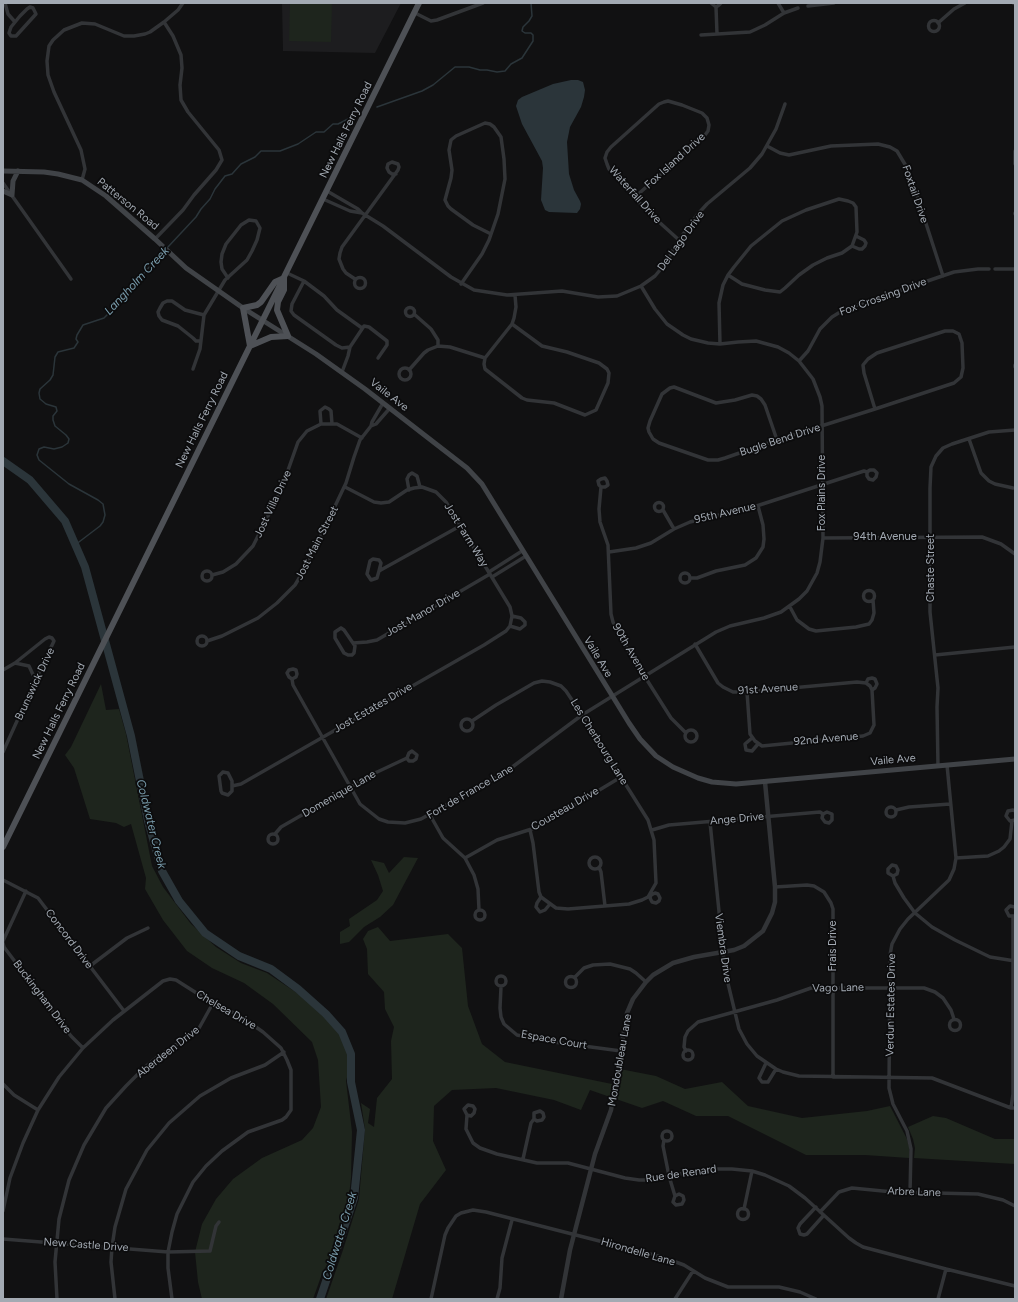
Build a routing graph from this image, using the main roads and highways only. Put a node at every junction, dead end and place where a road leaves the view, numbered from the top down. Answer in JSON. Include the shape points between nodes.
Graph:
{"nodes":[{"id":1,"x":420,"y":3,"type":"edge"},
{"id":2,"x":3,"y":171,"type":"edge"},
{"id":3,"x":18,"y":171,"type":"junction"},
{"id":4,"x":3,"y":191,"type":"edge"},
{"id":5,"x":285,"y":275,"type":"junction"},
{"id":6,"x":243,"y":308,"type":"junction"},
{"id":7,"x":263,"y":321,"type":"junction"},
{"id":8,"x":288,"y":336,"type":"junction"},
{"id":9,"x":250,"y":346,"type":"junction"},
{"id":10,"x":1015,"y":760,"type":"edge"},
{"id":11,"x":3,"y":847,"type":"edge"}],
"edges":[{"from":1,"to":5,"type":"main road","name":"New Halls Ferry Road"},
{"from":2,"to":3,"type":"main road","name":"Patterson Road"},
{"from":3,"to":4,"type":"main road","via":[[13,181],[12,195]]},
{"from":3,"to":6,"type":"main road","name":"Patterson Road","via":[[58,174],[82,180],[106,196],[186,268]]},
{"from":5,"to":6,"type":"main road","via":[[271,286],[261,302]]},
{"from":5,"to":7,"type":"main road","name":"New Halls Ferry Road"},
{"from":5,"to":8,"type":"main road","via":[[284,290],[277,310]]},
{"from":6,"to":7,"type":"main road","name":"Patterson Road"},
{"from":6,"to":9,"type":"main road"},
{"from":7,"to":8,"type":"main road","name":"Vaile Ave"},
{"from":7,"to":9,"type":"main road","name":"New Halls Ferry Road"},
{"from":8,"to":9,"type":"main road","via":[[271,337]]},
{"from":8,"to":10,"type":"main road","name":"Vaile Ave","via":[[390,408],[467,468],[482,484],[611,697],[640,739],[656,756],[673,767],[712,782],[736,784]]},
{"from":9,"to":11,"type":"main road","name":"New Halls Ferry Road"}]}
